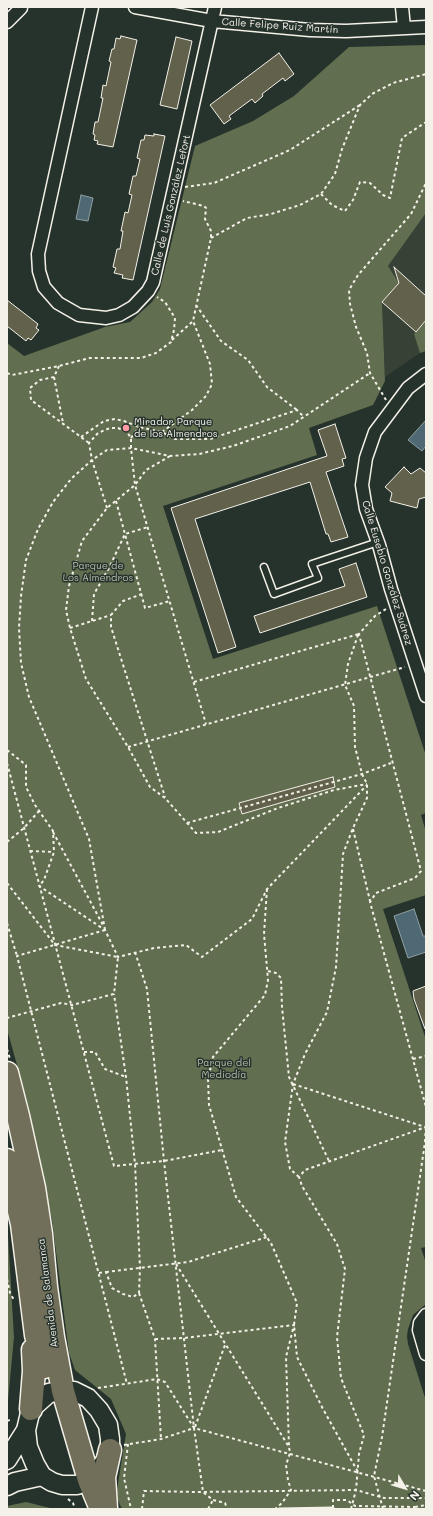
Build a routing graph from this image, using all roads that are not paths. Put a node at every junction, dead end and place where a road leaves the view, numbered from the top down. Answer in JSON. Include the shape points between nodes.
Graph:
{"nodes":[{"id":1,"x":23,"y":7,"type":"edge"},
{"id":2,"x":92,"y":7,"type":"edge"},
{"id":3,"x":135,"y":7,"type":"edge"},
{"id":4,"x":215,"y":7,"type":"edge"},
{"id":5,"x":402,"y":7,"type":"edge"},
{"id":6,"x":212,"y":21,"type":"junction"},
{"id":7,"x":7,"y":22,"type":"edge"},
{"id":8,"x":426,"y":27,"type":"edge"},
{"id":9,"x":404,"y":28,"type":"junction"},
{"id":10,"x":426,"y":374,"type":"edge"},
{"id":11,"x":378,"y":542,"type":"junction"},
{"id":12,"x":264,"y":567,"type":"dead end"},
{"id":13,"x":424,"y":681,"type":"edge"},
{"id":14,"x":426,"y":696,"type":"edge"},
{"id":15,"x":7,"y":1073,"type":"edge"},
{"id":16,"x":7,"y":1160,"type":"edge"},
{"id":17,"x":426,"y":1315,"type":"edge"},
{"id":18,"x":36,"y":1335,"type":"junction"},
{"id":19,"x":426,"y":1354,"type":"edge"},
{"id":20,"x":56,"y":1392,"type":"junction"},
{"id":21,"x":23,"y":1419,"type":"junction"},
{"id":22,"x":120,"y":1447,"type":"junction"},
{"id":23,"x":7,"y":1460,"type":"edge"},
{"id":24,"x":42,"y":1476,"type":"junction"},
{"id":25,"x":83,"y":1482,"type":"junction"},
{"id":26,"x":7,"y":1486,"type":"edge"},
{"id":27,"x":86,"y":1509,"type":"edge"},
{"id":28,"x":101,"y":1509,"type":"edge"},
{"id":29,"x":106,"y":1509,"type":"edge"}],
"edges":[{"from":1,"to":7,"type":"street"},
{"from":2,"to":6,"type":"street","name":"Calle de Luis González Lefort","via":[[38,248],[39,271],[44,287],[58,303],[79,315],[106,318],[119,315],[134,307],[153,282]]},
{"from":3,"to":6,"type":"street","name":"Calle Felipe Ruiz Martín"},
{"from":4,"to":6,"type":"street","name":"Calle de Luis González Lefort"},
{"from":5,"to":9,"type":"street"},
{"from":6,"to":9,"type":"street","name":"Calle Felipe Ruiz Martín","via":[[310,30]]},
{"from":8,"to":9,"type":"street","name":"Calle Felipe Ruiz Martín"},
{"from":10,"to":11,"type":"street","name":"Calle Eusebio González Suárez","via":[[408,388],[375,432],[366,458],[362,485],[366,509]]},
{"from":11,"to":12,"type":"lane","via":[[312,564],[318,578],[274,594]]},
{"from":11,"to":13,"type":"street","name":"Calle Eusebio González Suárez","via":[[416,664]]},
{"from":13,"to":14,"type":"street","name":"Calle Eusebio González Suárez"},
{"from":15,"to":20,"type":"highway","name":"Avenida de Salamanca","via":[[34,1188],[53,1337]]},
{"from":16,"to":18,"type":"highway","name":"Avenida de Salamanca","via":[[22,1224]]},
{"from":17,"to":19,"type":"street","via":[[420,1323],[419,1330]]},
{"from":18,"to":20,"type":"highway","name":"Avenida de Salamanca"},
{"from":18,"to":21,"type":"highway","via":[[33,1349],[34,1371]]},
{"from":20,"to":21,"type":"main road"},
{"from":20,"to":22,"type":"main road","via":[[74,1391],[88,1398],[108,1425],[110,1439]]},
{"from":20,"to":25,"type":"highway","name":"Avenida de Salamanca"},
{"from":21,"to":23,"type":"main road"},
{"from":21,"to":24,"type":"main road","via":[[28,1447]]},
{"from":22,"to":25,"type":"main road"},
{"from":22,"to":29,"type":"highway","via":[[104,1477]]},
{"from":24,"to":25,"type":"main road","via":[[62,1485]]},
{"from":24,"to":26,"type":"main road"},
{"from":25,"to":27,"type":"highway","name":"Avenida de Salamanca"},
{"from":25,"to":28,"type":"highway","name":"Avenida de Salamanca"}]}
